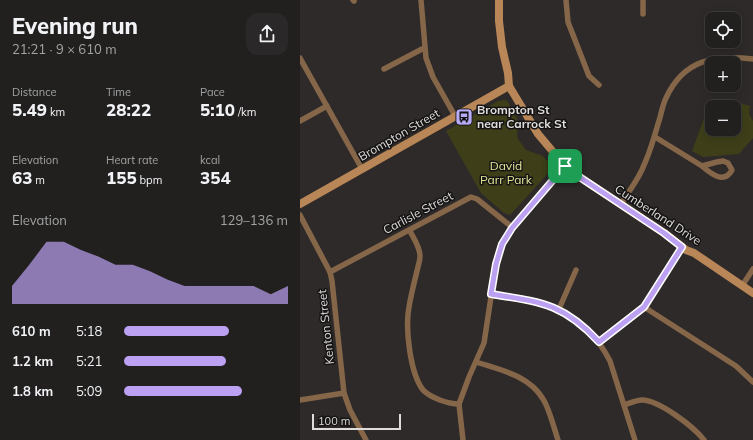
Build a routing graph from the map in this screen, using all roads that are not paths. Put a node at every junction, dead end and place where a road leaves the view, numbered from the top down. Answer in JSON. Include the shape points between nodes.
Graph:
{"nodes":[{"id":1,"x":421,"y":0,"type":"edge"},
{"id":2,"x":499,"y":0,"type":"edge"},
{"id":3,"x":566,"y":0,"type":"edge"},
{"id":4,"x":643,"y":0,"type":"edge"},
{"id":5,"x":643,"y":14,"type":"dead end"},
{"id":6,"x":424,"y":48,"type":"junction"},
{"id":7,"x":300,"y":58,"type":"edge"},
{"id":8,"x":753,"y":59,"type":"edge"},
{"id":9,"x":384,"y":69,"type":"dead end"},
{"id":10,"x":599,"y":85,"type":"dead end"},
{"id":11,"x":509,"y":86,"type":"junction"},
{"id":12,"x":327,"y":106,"type":"junction"},
{"id":13,"x":455,"y":116,"type":"junction"},
{"id":14,"x":300,"y":121,"type":"edge"},
{"id":15,"x":655,"y":137,"type":"junction"},
{"id":16,"x":565,"y":166,"type":"junction"},
{"id":17,"x":702,"y":166,"type":"junction"},
{"id":18,"x":362,"y":169,"type":"junction"},
{"id":19,"x":300,"y":204,"type":"edge"},
{"id":20,"x":621,"y":204,"type":"junction"},
{"id":21,"x":300,"y":215,"type":"edge"},
{"id":22,"x":512,"y":228,"type":"junction"},
{"id":23,"x":410,"y":231,"type":"junction"},
{"id":24,"x":682,"y":247,"type":"junction"},
{"id":25,"x":753,"y":269,"type":"edge"},
{"id":26,"x":576,"y":270,"type":"dead end"},
{"id":27,"x":330,"y":272,"type":"junction"},
{"id":28,"x":742,"y":286,"type":"junction"},
{"id":29,"x":753,"y":292,"type":"edge"},
{"id":30,"x":491,"y":294,"type":"junction"},
{"id":31,"x":644,"y":307,"type":"junction"},
{"id":32,"x":559,"y":309,"type":"junction"},
{"id":33,"x":599,"y":342,"type":"junction"},
{"id":34,"x":476,"y":362,"type":"junction"},
{"id":35,"x":753,"y":382,"type":"edge"},
{"id":36,"x":344,"y":393,"type":"junction"},
{"id":37,"x":300,"y":400,"type":"edge"},
{"id":38,"x":459,"y":404,"type":"junction"},
{"id":39,"x":624,"y":405,"type":"junction"},
{"id":40,"x":366,"y":440,"type":"edge"},
{"id":41,"x":463,"y":440,"type":"edge"},
{"id":42,"x":558,"y":440,"type":"edge"},
{"id":43,"x":635,"y":440,"type":"edge"},
{"id":44,"x":704,"y":440,"type":"edge"}],
"edges":[{"from":1,"to":6,"type":"street"},
{"from":2,"to":11,"type":"street","name":"Cumberland Drive","via":[[501,40]]},
{"from":3,"to":10,"type":"street","via":[[568,22],[589,76]]},
{"from":4,"to":5,"type":"street"},
{"from":6,"to":9,"type":"street"},
{"from":6,"to":13,"type":"street","via":[[432,77]]},
{"from":7,"to":12,"type":"street"},
{"from":8,"to":15,"type":"street","via":[[712,58],[689,68],[673,85],[665,99]]},
{"from":11,"to":13,"type":"street","name":"Brompton Street"},
{"from":11,"to":16,"type":"street","name":"Cumberland Drive","via":[[538,134]]},
{"from":12,"to":14,"type":"street"},
{"from":12,"to":18,"type":"street"},
{"from":13,"to":18,"type":"street","name":"Brompton Street"},
{"from":15,"to":17,"type":"street"},
{"from":15,"to":20,"type":"street","via":[[644,167]]},
{"from":16,"to":20,"type":"street","name":"Cumberland Drive"},
{"from":16,"to":22,"type":"street"},
{"from":17,"to":17,"type":"street","via":[[723,162],[728,163],[732,170],[730,174],[721,177],[714,176]]},
{"from":18,"to":19,"type":"street","name":"Brompton Street"},
{"from":20,"to":24,"type":"street","name":"Cumberland Drive"},
{"from":21,"to":27,"type":"street","name":"Kenton Street"},
{"from":22,"to":23,"type":"street","name":"Carlisle Street","via":[[477,199],[471,197]]},
{"from":22,"to":30,"type":"street","via":[[502,244]]},
{"from":23,"to":27,"type":"street","name":"Carlisle Street"},
{"from":23,"to":38,"type":"street","via":[[418,246],[420,257],[408,308],[408,344],[418,382],[431,396]]},
{"from":24,"to":28,"type":"street","name":"Cumberland Drive"},
{"from":24,"to":31,"type":"street"},
{"from":25,"to":28,"type":"street"},
{"from":26,"to":32,"type":"street"},
{"from":27,"to":36,"type":"street","name":"Kenton Street"},
{"from":28,"to":29,"type":"street","name":"Cumberland Drive"},
{"from":30,"to":32,"type":"street","via":[[538,302]]},
{"from":30,"to":34,"type":"street","via":[[484,342]]},
{"from":31,"to":33,"type":"street"},
{"from":31,"to":35,"type":"street","via":[[736,366]]},
{"from":32,"to":33,"type":"street","via":[[578,321]]},
{"from":33,"to":39,"type":"street","via":[[610,361]]},
{"from":34,"to":38,"type":"street"},
{"from":34,"to":42,"type":"street","via":[[520,377],[533,385],[544,399]]},
{"from":36,"to":37,"type":"street"},
{"from":36,"to":40,"type":"street","name":"Kenton Street"},
{"from":38,"to":41,"type":"street"},
{"from":39,"to":43,"type":"street"},
{"from":39,"to":44,"type":"street","via":[[642,400],[653,402],[688,423]]}]}
